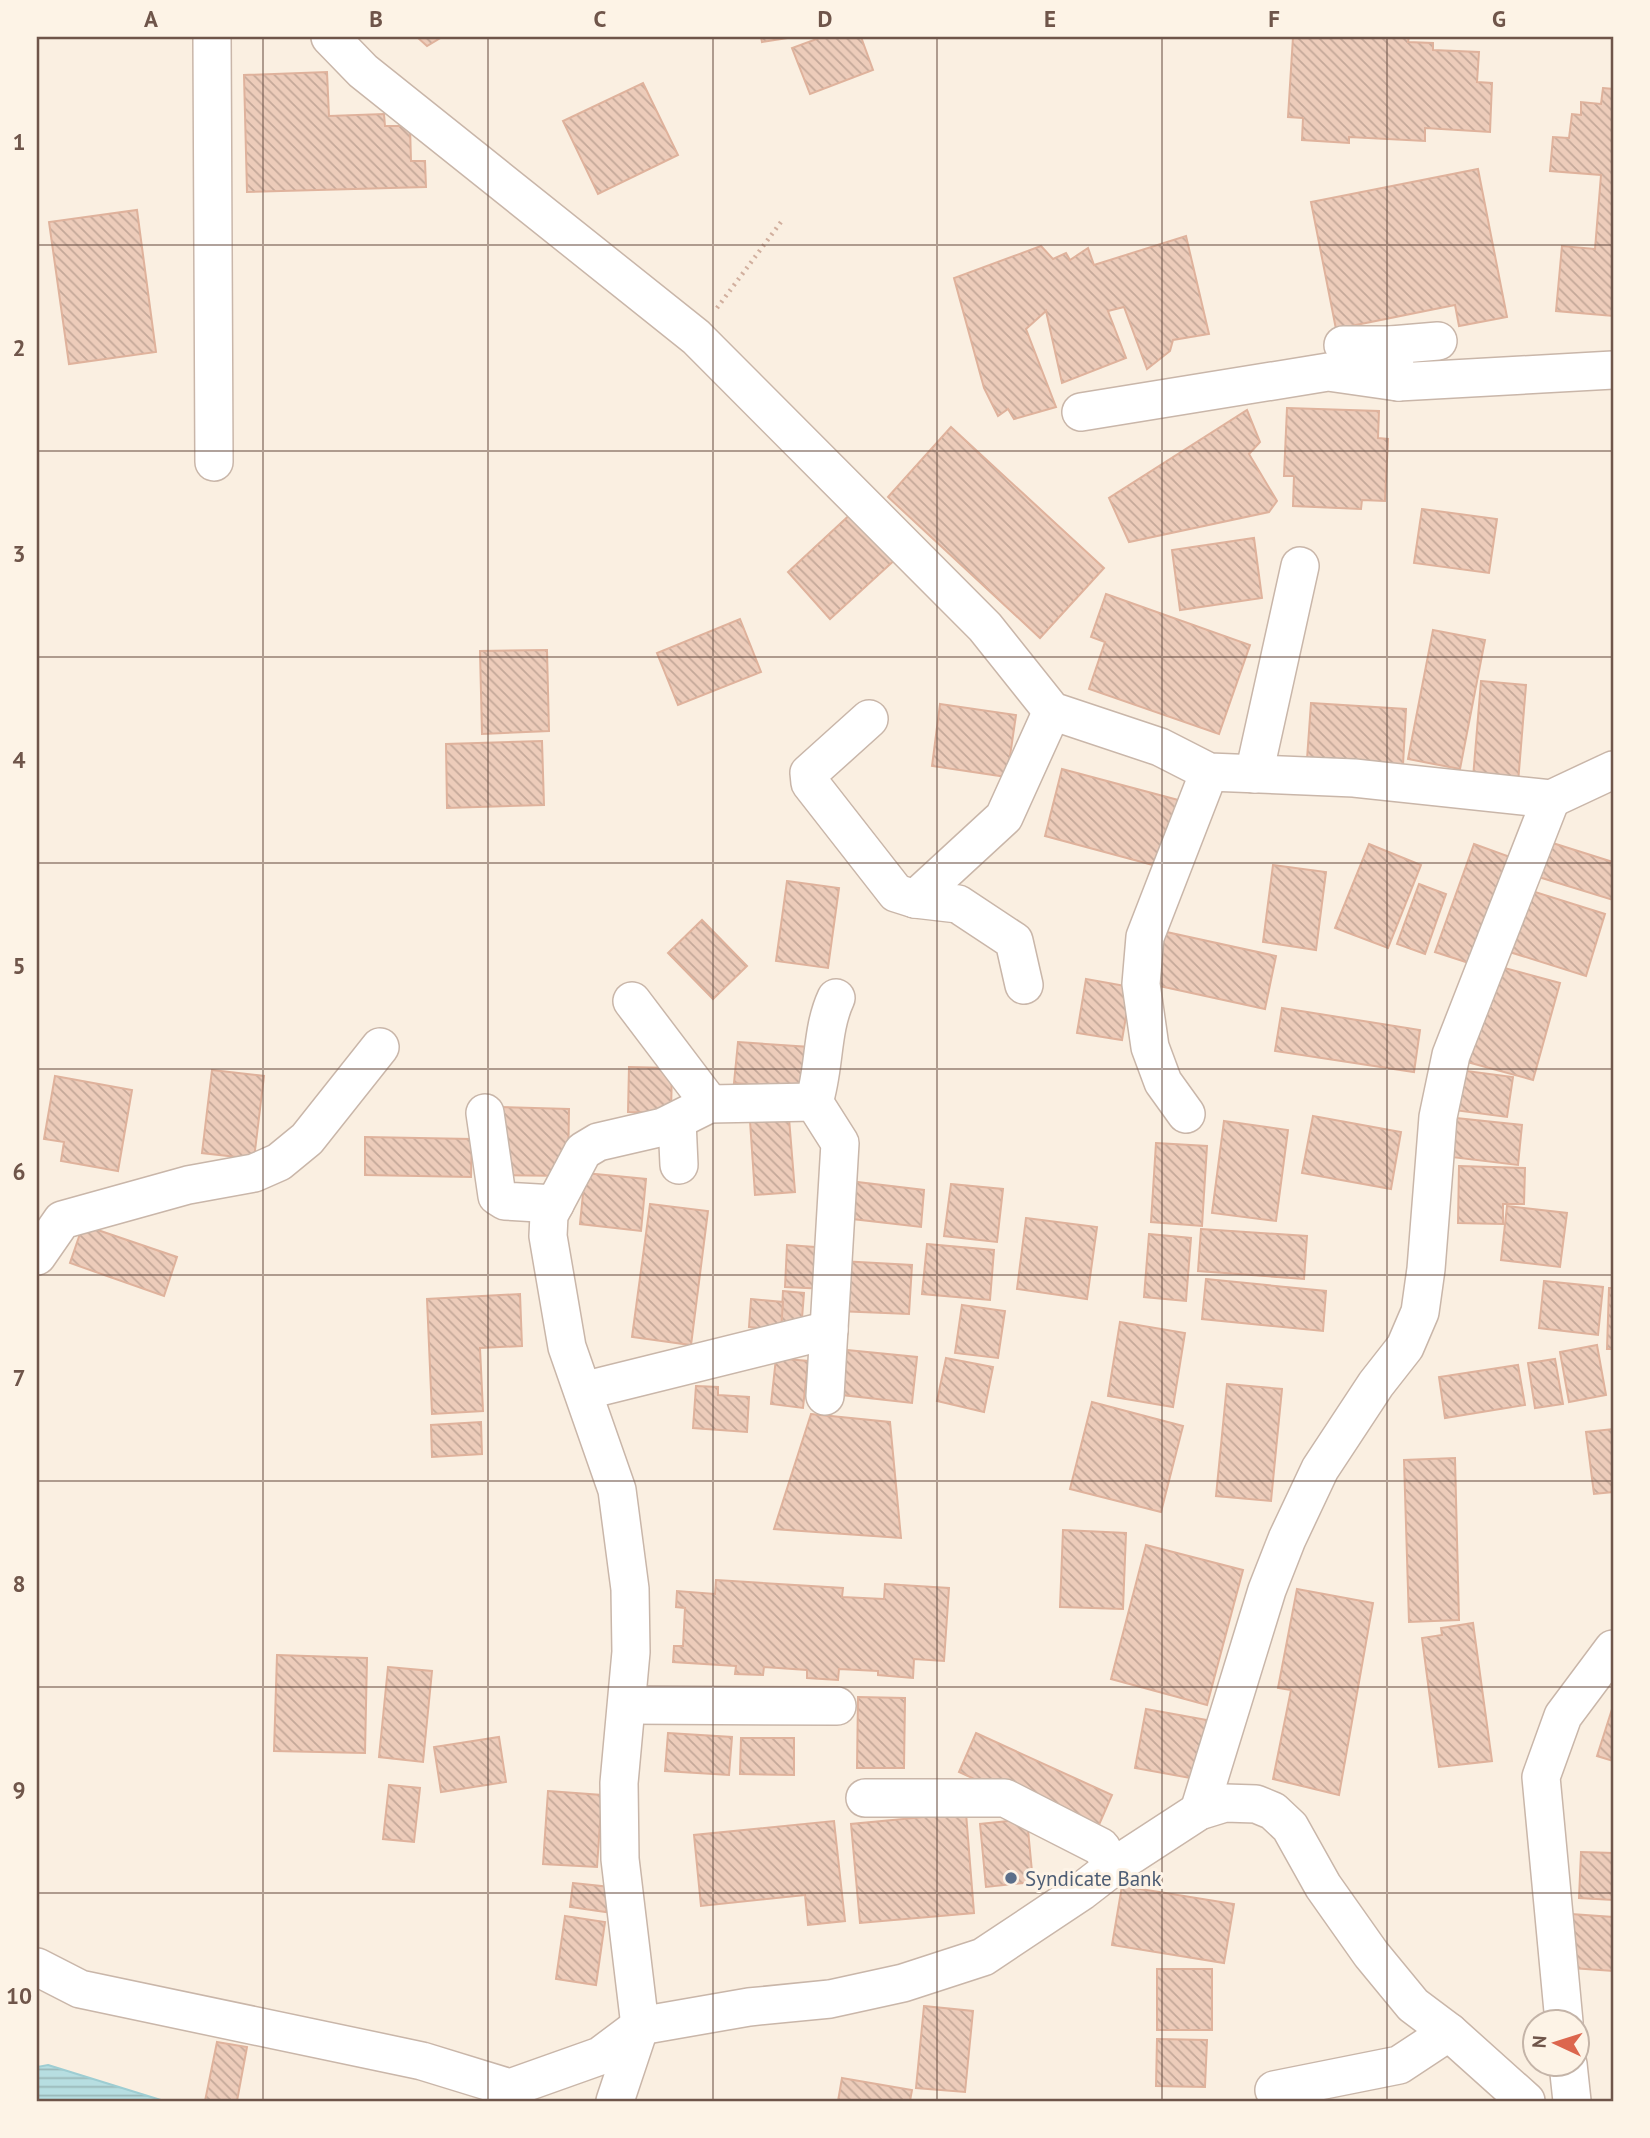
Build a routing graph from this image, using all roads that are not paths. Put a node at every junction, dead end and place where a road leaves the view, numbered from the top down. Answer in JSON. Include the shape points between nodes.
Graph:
{"nodes":[{"id":1,"x":212,"y":37,"type":"edge"},
{"id":2,"x":330,"y":37,"type":"edge"},
{"id":3,"x":1438,"y":341,"type":"dead end"},
{"id":4,"x":1343,"y":345,"type":"dead end"},
{"id":5,"x":1391,"y":345,"type":"junction"},
{"id":6,"x":1613,"y":370,"type":"edge"},
{"id":7,"x":1398,"y":382,"type":"junction"},
{"id":8,"x":1081,"y":412,"type":"dead end"},
{"id":9,"x":214,"y":462,"type":"dead end"},
{"id":10,"x":1300,"y":566,"type":"dead end"},
{"id":11,"x":1052,"y":711,"type":"junction"},
{"id":12,"x":869,"y":719,"type":"dead end"},
{"id":13,"x":1613,"y":770,"type":"edge"},
{"id":14,"x":1209,"y":772,"type":"junction"},
{"id":15,"x":1254,"y":774,"type":"junction"},
{"id":16,"x":1550,"y":799,"type":"junction"},
{"id":17,"x":915,"y":900,"type":"junction"},
{"id":18,"x":1024,"y":985,"type":"dead end"},
{"id":19,"x":836,"y":998,"type":"dead end"},
{"id":20,"x":632,"y":1001,"type":"dead end"},
{"id":21,"x":380,"y":1047,"type":"dead end"},
{"id":22,"x":814,"y":1102,"type":"junction"},
{"id":23,"x":710,"y":1104,"type":"junction"},
{"id":24,"x":485,"y":1113,"type":"dead end"},
{"id":25,"x":1186,"y":1114,"type":"dead end"},
{"id":26,"x":677,"y":1121,"type":"junction"},
{"id":27,"x":678,"y":1165,"type":"dead end"},
{"id":28,"x":555,"y":1204,"type":"junction"},
{"id":29,"x":37,"y":1256,"type":"edge"},
{"id":30,"x":829,"y":1330,"type":"junction"},
{"id":31,"x":583,"y":1391,"type":"junction"},
{"id":32,"x":825,"y":1396,"type":"dead end"},
{"id":33,"x":1613,"y":1649,"type":"edge"},
{"id":34,"x":627,"y":1705,"type":"junction"},
{"id":35,"x":837,"y":1706,"type":"dead end"},
{"id":36,"x":865,"y":1798,"type":"dead end"},
{"id":37,"x":1199,"y":1811,"type":"junction"},
{"id":38,"x":1113,"y":1867,"type":"junction"},
{"id":39,"x":37,"y":1966,"type":"edge"},
{"id":40,"x":1563,"y":2008,"type":"edge"},
{"id":41,"x":640,"y":2026,"type":"junction"},
{"id":42,"x":1449,"y":2032,"type":"junction"},
{"id":43,"x":1570,"y":2078,"type":"edge"},
{"id":44,"x":1274,"y":2090,"type":"dead end"},
{"id":45,"x":508,"y":2095,"type":"edge"},
{"id":46,"x":615,"y":2101,"type":"edge"},
{"id":47,"x":1524,"y":2101,"type":"edge"},
{"id":48,"x":1572,"y":2101,"type":"edge"}],
"edges":[{"from":1,"to":9,"type":"street"},
{"from":2,"to":11,"type":"street","via":[[363,71],[696,337],[985,627]]},
{"from":3,"to":5,"type":"street"},
{"from":4,"to":5,"type":"street"},
{"from":5,"to":7,"type":"street"},
{"from":6,"to":7,"type":"street"},
{"from":7,"to":8,"type":"street","via":[[1328,372]]},
{"from":10,"to":15,"type":"street"},
{"from":11,"to":14,"type":"street","via":[[1160,747]]},
{"from":11,"to":17,"type":"street","via":[[1004,817]]},
{"from":12,"to":17,"type":"street","via":[[809,773],[810,783],[896,893]]},
{"from":13,"to":16,"type":"street"},
{"from":14,"to":15,"type":"street"},
{"from":14,"to":25,"type":"street","via":[[1145,937],[1141,984],[1150,1047],[1163,1082]]},
{"from":15,"to":16,"type":"street","via":[[1354,778]]},
{"from":16,"to":37,"type":"street","via":[[1451,1055],[1438,1117],[1420,1312],[1405,1347],[1320,1469],[1287,1539],[1266,1590]]},
{"from":17,"to":18,"type":"street","via":[[958,904],[1014,941]]},
{"from":19,"to":22,"type":"street","via":[[829,1012],[821,1083]]},
{"from":20,"to":23,"type":"street"},
{"from":21,"to":29,"type":"street","via":[[307,1139],[279,1162],[254,1173],[188,1185],[62,1220]]},
{"from":22,"to":23,"type":"street"},
{"from":22,"to":30,"type":"street","via":[[840,1143]]},
{"from":23,"to":26,"type":"street"},
{"from":24,"to":28,"type":"street","via":[[497,1196],[505,1201]]},
{"from":26,"to":27,"type":"street"},
{"from":26,"to":28,"type":"street","via":[[598,1142],[583,1151]]},
{"from":28,"to":31,"type":"street","via":[[549,1215],[548,1236],[567,1347]]},
{"from":30,"to":31,"type":"street"},
{"from":30,"to":32,"type":"street"},
{"from":31,"to":34,"type":"street","via":[[617,1490],[630,1589]]},
{"from":33,"to":40,"type":"street","via":[[1563,1716],[1541,1777]]},
{"from":34,"to":35,"type":"street"},
{"from":34,"to":41,"type":"street","via":[[619,1783],[620,1858]]},
{"from":36,"to":38,"type":"street","via":[[1006,1798],[1101,1847]]},
{"from":37,"to":38,"type":"street"},
{"from":37,"to":42,"type":"street","via":[[1225,1803],[1256,1804],[1273,1811],[1290,1827],[1371,1954],[1413,2005]]},
{"from":38,"to":41,"type":"street","via":[[972,1961],[830,2000],[749,2007]]},
{"from":39,"to":45,"type":"street","via":[[80,1989],[422,2061]]},
{"from":41,"to":45,"type":"street","via":[[600,2056]]},
{"from":41,"to":46,"type":"street"},
{"from":42,"to":44,"type":"street","via":[[1399,2065]]},
{"from":42,"to":47,"type":"street"},
{"from":43,"to":48,"type":"street"}]}
